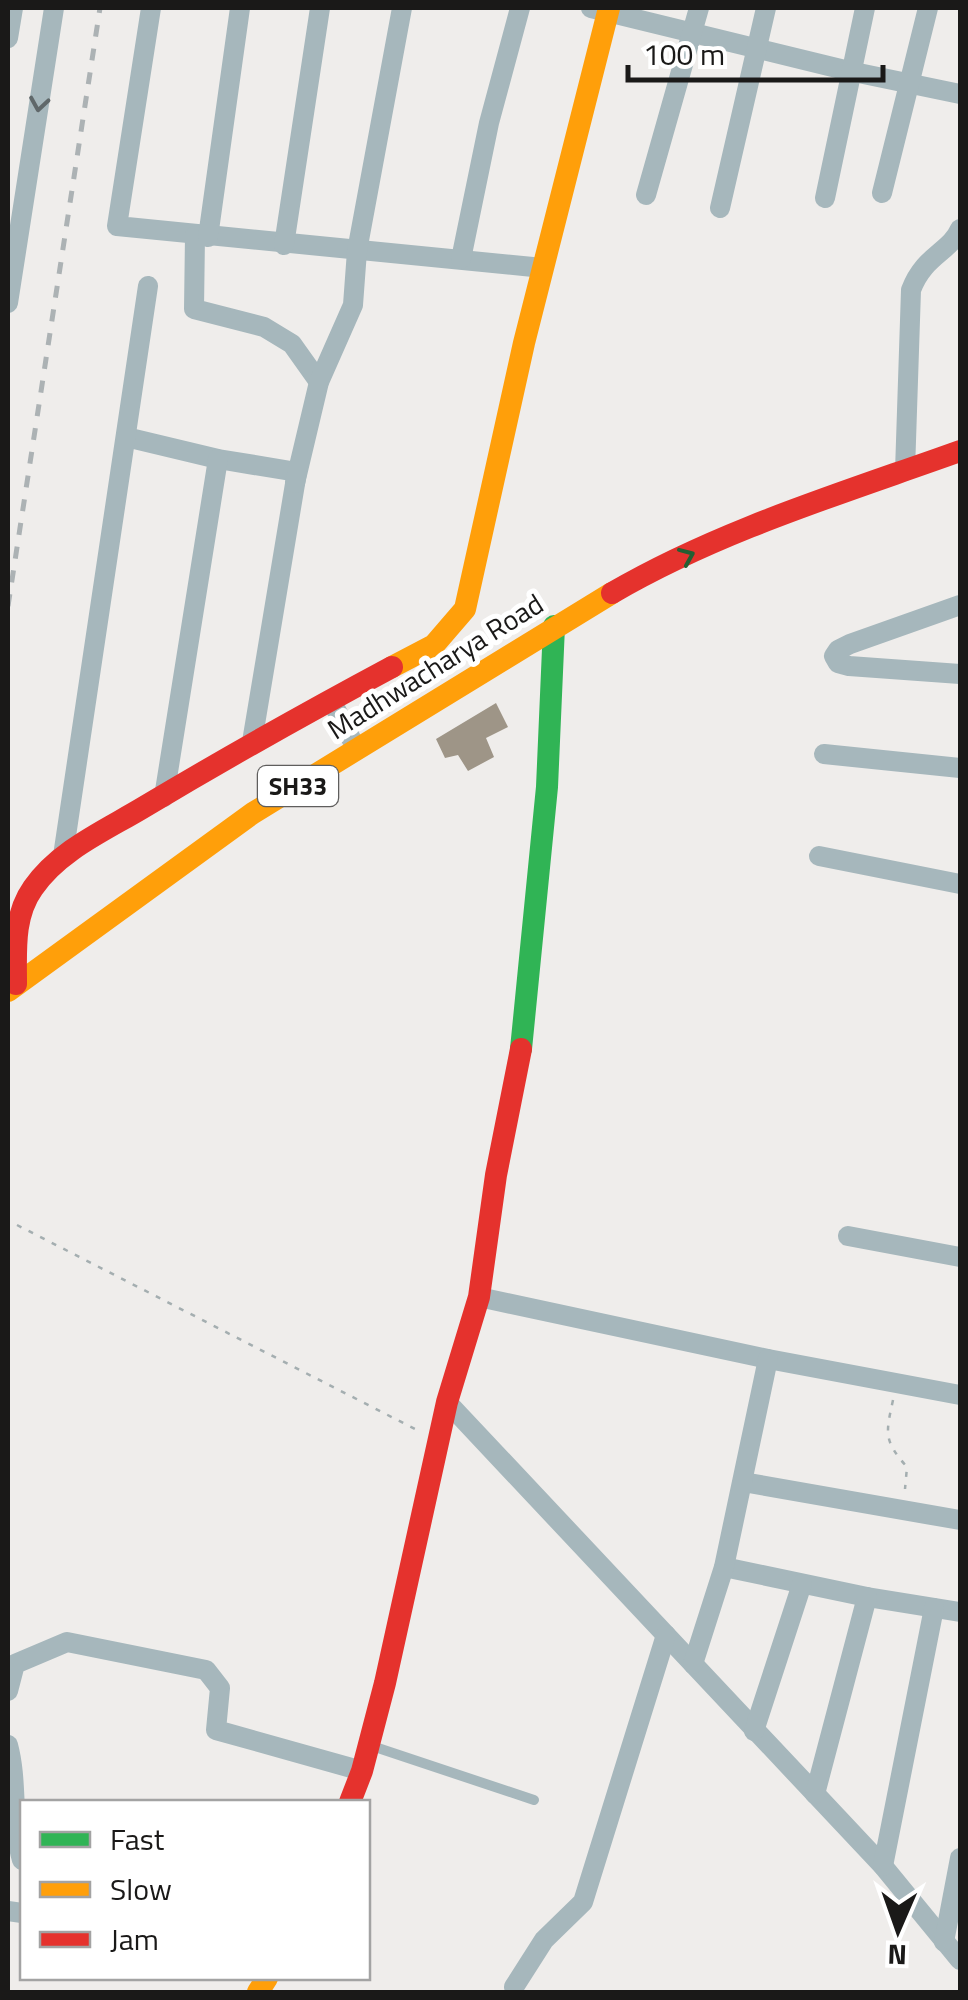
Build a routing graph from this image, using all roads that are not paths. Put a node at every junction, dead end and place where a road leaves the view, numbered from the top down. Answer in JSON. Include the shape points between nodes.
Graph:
{"nodes":[{"id":1,"x":13,"y":8,"type":"edge"},
{"id":2,"x":54,"y":8,"type":"edge"},
{"id":3,"x":151,"y":8,"type":"edge"},
{"id":4,"x":240,"y":8,"type":"edge"},
{"id":5,"x":320,"y":8,"type":"edge"},
{"id":6,"x":402,"y":8,"type":"edge"},
{"id":7,"x":520,"y":8,"type":"edge"},
{"id":8,"x":699,"y":8,"type":"edge"},
{"id":9,"x":766,"y":8,"type":"edge"},
{"id":10,"x":865,"y":8,"type":"edge"},
{"id":11,"x":928,"y":8,"type":"edge"},
{"id":12,"x":603,"y":9,"type":"edge"},
{"id":13,"x":694,"y":30,"type":"junction"},
{"id":14,"x":8,"y":38,"type":"edge"},
{"id":15,"x":756,"y":46,"type":"junction"},
{"id":16,"x":849,"y":71,"type":"junction"},
{"id":17,"x":908,"y":82,"type":"junction"},
{"id":18,"x":960,"y":94,"type":"edge"},
{"id":19,"x":882,"y":194,"type":"dead end"},
{"id":20,"x":646,"y":195,"type":"dead end"},
{"id":21,"x":825,"y":198,"type":"dead end"},
{"id":22,"x":720,"y":208,"type":"dead end"},
{"id":23,"x":960,"y":229,"type":"edge"},
{"id":24,"x":202,"y":236,"type":"junction"},
{"id":25,"x":284,"y":244,"type":"junction"},
{"id":26,"x":357,"y":251,"type":"junction"},
{"id":27,"x":461,"y":259,"type":"junction"},
{"id":28,"x":543,"y":268,"type":"junction"},
{"id":29,"x":148,"y":286,"type":"dead end"},
{"id":30,"x":8,"y":303,"type":"edge"},
{"id":31,"x":319,"y":382,"type":"junction"},
{"id":32,"x":126,"y":437,"type":"junction"},
{"id":33,"x":960,"y":452,"type":"edge"},
{"id":34,"x":218,"y":459,"type":"junction"},
{"id":35,"x":905,"y":471,"type":"junction"},
{"id":36,"x":960,"y":471,"type":"edge"},
{"id":37,"x":296,"y":483,"type":"junction"},
{"id":38,"x":600,"y":600,"type":"junction"},
{"id":39,"x":960,"y":605,"type":"edge"},
{"id":40,"x":554,"y":626,"type":"junction"},
{"id":41,"x":960,"y":674,"type":"edge"},
{"id":42,"x":331,"y":700,"type":"junction"},
{"id":43,"x":252,"y":742,"type":"junction"},
{"id":44,"x":356,"y":750,"type":"junction"},
{"id":45,"x":824,"y":754,"type":"dead end"},
{"id":46,"x":960,"y":768,"type":"edge"},
{"id":47,"x":164,"y":797,"type":"junction"},
{"id":48,"x":63,"y":856,"type":"junction"},
{"id":49,"x":819,"y":856,"type":"dead end"},
{"id":50,"x":960,"y":884,"type":"edge"},
{"id":51,"x":12,"y":988,"type":"edge"},
{"id":52,"x":848,"y":1236,"type":"dead end"},
{"id":53,"x":960,"y":1257,"type":"edge"},
{"id":54,"x":480,"y":1297,"type":"junction"},
{"id":55,"x":768,"y":1359,"type":"junction"},
{"id":56,"x":960,"y":1394,"type":"edge"},
{"id":57,"x":447,"y":1402,"type":"junction"},
{"id":58,"x":743,"y":1482,"type":"junction"},
{"id":59,"x":960,"y":1520,"type":"edge"},
{"id":60,"x":724,"y":1567,"type":"junction"},
{"id":61,"x":802,"y":1584,"type":"junction"},
{"id":62,"x":867,"y":1597,"type":"junction"},
{"id":63,"x":934,"y":1608,"type":"junction"},
{"id":64,"x":960,"y":1612,"type":"edge"},
{"id":65,"x":666,"y":1636,"type":"junction"},
{"id":66,"x":693,"y":1664,"type":"junction"},
{"id":67,"x":8,"y":1691,"type":"edge"},
{"id":68,"x":754,"y":1730,"type":"junction"},
{"id":69,"x":8,"y":1744,"type":"edge"},
{"id":70,"x":368,"y":1745,"type":"junction"},
{"id":71,"x":362,"y":1772,"type":"junction"},
{"id":72,"x":815,"y":1794,"type":"junction"},
{"id":73,"x":351,"y":1800,"type":"edge"},
{"id":74,"x":534,"y":1800,"type":"dead end"},
{"id":75,"x":20,"y":1850,"type":"edge"},
{"id":76,"x":960,"y":1858,"type":"edge"},
{"id":77,"x":883,"y":1866,"type":"junction"},
{"id":78,"x":944,"y":1942,"type":"junction"},
{"id":79,"x":960,"y":1960,"type":"edge"},
{"id":80,"x":514,"y":1987,"type":"dead end"}],
"edges":[{"from":1,"to":14,"type":"street"},
{"from":2,"to":30,"type":"street","one_way":true},
{"from":3,"to":24,"type":"street","via":[[117,226]]},
{"from":4,"to":24,"type":"street"},
{"from":5,"to":25,"type":"street"},
{"from":6,"to":26,"type":"street"},
{"from":7,"to":27,"type":"street"},
{"from":8,"to":13,"type":"street"},
{"from":9,"to":15,"type":"street"},
{"from":10,"to":16,"type":"street"},
{"from":11,"to":17,"type":"street"},
{"from":12,"to":13,"type":"street"},
{"from":12,"to":28,"type":"street"},
{"from":13,"to":15,"type":"street"},
{"from":13,"to":20,"type":"street"},
{"from":15,"to":16,"type":"street"},
{"from":15,"to":22,"type":"street"},
{"from":16,"to":17,"type":"street"},
{"from":16,"to":21,"type":"street"},
{"from":17,"to":18,"type":"street"},
{"from":17,"to":19,"type":"street"},
{"from":23,"to":35,"type":"street","via":[[930,257],[911,290]]},
{"from":24,"to":25,"type":"street"},
{"from":24,"to":31,"type":"street","via":[[194,309],[264,326],[292,344]]},
{"from":25,"to":26,"type":"street"},
{"from":26,"to":27,"type":"street"},
{"from":26,"to":31,"type":"street","via":[[353,304]]},
{"from":27,"to":28,"type":"street"},
{"from":28,"to":42,"type":"street","via":[[465,609],[434,645]]},
{"from":29,"to":32,"type":"street"},
{"from":31,"to":37,"type":"street"},
{"from":32,"to":34,"type":"street"},
{"from":32,"to":48,"type":"street"},
{"from":33,"to":35,"type":"street","name":"Madhwacharya Road"},
{"from":34,"to":37,"type":"street","via":[[297,472]]},
{"from":34,"to":47,"type":"street"},
{"from":38,"to":35,"type":"street","name":"Madhwacharya Road","one_way":true,"via":[[772,519]]},
{"from":36,"to":38,"type":"street","name":"Madhwacharya Road","number":"SH33","via":[[653,590]]},
{"from":37,"to":43,"type":"street"},
{"from":38,"to":40,"type":"street","name":"Madhwacharya Road","number":"SH33"},
{"from":39,"to":41,"type":"street","via":[[850,644],[834,656],[850,666]]},
{"from":40,"to":44,"type":"street","name":"Madhwacharya Road","number":"SH33"},
{"from":40,"to":54,"type":"street","via":[[548,787],[519,1064]]},
{"from":42,"to":43,"type":"street"},
{"from":42,"to":44,"type":"street"},
{"from":43,"to":47,"type":"street"},
{"from":44,"to":51,"type":"street","name":"Madhwacharya Road","number":"SH33","via":[[253,813]]},
{"from":45,"to":46,"type":"street"},
{"from":47,"to":48,"type":"street"},
{"from":48,"to":51,"type":"street","via":[[37,878],[21,906]]},
{"from":49,"to":50,"type":"street"},
{"from":52,"to":53,"type":"street"},
{"from":54,"to":55,"type":"street"},
{"from":54,"to":57,"type":"street"},
{"from":55,"to":56,"type":"street"},
{"from":55,"to":58,"type":"street"},
{"from":57,"to":65,"type":"street"},
{"from":57,"to":70,"type":"street"},
{"from":58,"to":59,"type":"street"},
{"from":58,"to":60,"type":"street"},
{"from":60,"to":61,"type":"street"},
{"from":60,"to":66,"type":"street"},
{"from":61,"to":62,"type":"street"},
{"from":61,"to":68,"type":"street"},
{"from":62,"to":63,"type":"street"},
{"from":62,"to":72,"type":"street"},
{"from":63,"to":64,"type":"street"},
{"from":63,"to":77,"type":"street"},
{"from":65,"to":66,"type":"street"},
{"from":65,"to":80,"type":"street","via":[[583,1902],[544,1940]]},
{"from":66,"to":68,"type":"street"},
{"from":67,"to":71,"type":"street","via":[[16,1664],[67,1642],[206,1670],[220,1688],[216,1730]]},
{"from":68,"to":72,"type":"street"},
{"from":69,"to":75,"type":"street"},
{"from":70,"to":71,"type":"street"},
{"from":70,"to":74,"type":"lane"},
{"from":71,"to":73,"type":"street"},
{"from":72,"to":77,"type":"street"},
{"from":76,"to":78,"type":"street"},
{"from":77,"to":78,"type":"street"},
{"from":78,"to":79,"type":"street"}]}
